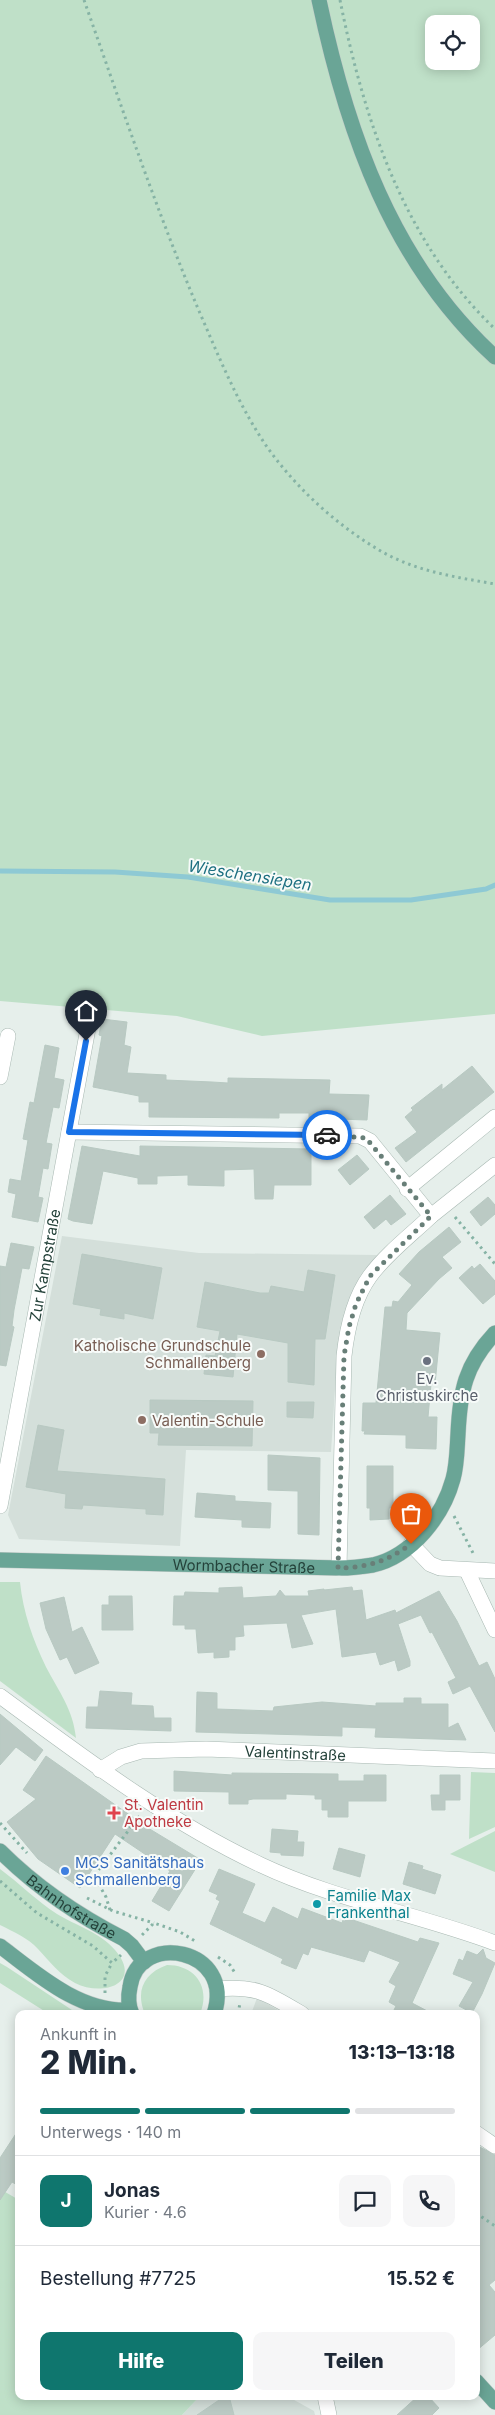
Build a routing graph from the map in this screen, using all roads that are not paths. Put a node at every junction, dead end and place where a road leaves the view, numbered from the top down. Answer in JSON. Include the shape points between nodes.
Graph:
{"nodes":[{"id":1,"x":319,"y":0,"type":"edge"},
{"id":2,"x":495,"y":357,"type":"edge"},
{"id":3,"x":89,"y":1023,"type":"dead end"},
{"id":4,"x":8,"y":1036,"type":"dead end"},
{"id":5,"x":0,"y":1077,"type":"edge"},
{"id":6,"x":495,"y":1117,"type":"edge"},
{"id":7,"x":69,"y":1132,"type":"junction"},
{"id":8,"x":495,"y":1165,"type":"edge"},
{"id":9,"x":407,"y":1188,"type":"junction"},
{"id":10,"x":431,"y":1216,"type":"junction"},
{"id":11,"x":495,"y":1333,"type":"edge"},
{"id":12,"x":0,"y":1506,"type":"edge"},
{"id":13,"x":411,"y":1544,"type":"junction"},
{"id":14,"x":0,"y":1560,"type":"edge"},
{"id":15,"x":338,"y":1568,"type":"junction"},
{"id":16,"x":467,"y":1571,"type":"junction"},
{"id":17,"x":489,"y":1571,"type":"edge"},
{"id":18,"x":495,"y":1630,"type":"edge"},
{"id":19,"x":0,"y":1696,"type":"edge"},
{"id":20,"x":495,"y":1761,"type":"edge"},
{"id":21,"x":100,"y":1770,"type":"junction"},
{"id":22,"x":0,"y":1851,"type":"edge"},
{"id":23,"x":495,"y":1943,"type":"edge"},
{"id":24,"x":0,"y":1946,"type":"edge"},
{"id":25,"x":144,"y":1962,"type":"junction"},
{"id":26,"x":217,"y":1989,"type":"junction"},
{"id":27,"x":118,"y":2010,"type":"edge"},
{"id":28,"x":131,"y":2010,"type":"edge"},
{"id":29,"x":215,"y":2010,"type":"edge"},
{"id":30,"x":296,"y":2010,"type":"edge"},
{"id":31,"x":480,"y":2136,"type":"edge"},
{"id":32,"x":495,"y":2146,"type":"edge"},
{"id":33,"x":480,"y":2385,"type":"edge"},
{"id":34,"x":326,"y":2400,"type":"edge"},
{"id":35,"x":495,"y":2402,"type":"edge"},
{"id":36,"x":329,"y":2415,"type":"edge"}],
"edges":[{"from":1,"to":2,"type":"main road","via":[[352,128],[395,229],[455,317]]},
{"from":3,"to":7,"type":"street","name":"Zur Kampstraße"},
{"from":4,"to":5,"type":"street"},
{"from":6,"to":9,"type":"street"},
{"from":7,"to":9,"type":"street","via":[[360,1136],[370,1141]]},
{"from":7,"to":12,"type":"street","name":"Zur Kampstraße"},
{"from":8,"to":10,"type":"street"},
{"from":9,"to":10,"type":"street"},
{"from":10,"to":15,"type":"street","via":[[370,1276],[349,1327],[344,1356]]},
{"from":11,"to":13,"type":"main road","name":"Wormbacher Straße","via":[[480,1349],[467,1374],[459,1411],[453,1479],[425,1531]]},
{"from":13,"to":15,"type":"main road","name":"Wormbacher Straße","via":[[374,1565]]},
{"from":13,"to":16,"type":"street","via":[[435,1566]]},
{"from":14,"to":15,"type":"main road","name":"Wormbacher Straße"},
{"from":16,"to":17,"type":"street"},
{"from":16,"to":18,"type":"street"},
{"from":19,"to":21,"type":"street"},
{"from":20,"to":21,"type":"street","name":"Valentinstraße","via":[[206,1749],[141,1751],[121,1757]]},
{"from":21,"to":23,"type":"street","via":[[205,1837],[262,1866]]},
{"from":22,"to":25,"type":"main road","name":"Bahnhofstraße","via":[[64,1905],[128,1942]]},
{"from":24,"to":27,"type":"main road","via":[[69,1994],[89,2004]]},
{"from":25,"to":26,"type":"main road","via":[[168,1952],[193,1957],[211,1972]]},
{"from":25,"to":28,"type":"main road","via":[[130,1982]]},
{"from":26,"to":29,"type":"main road"},
{"from":26,"to":30,"type":"street","via":[[238,1987],[256,1990]]},
{"from":31,"to":32,"type":"street"},
{"from":33,"to":35,"type":"main road"},
{"from":34,"to":36,"type":"street"}]}
